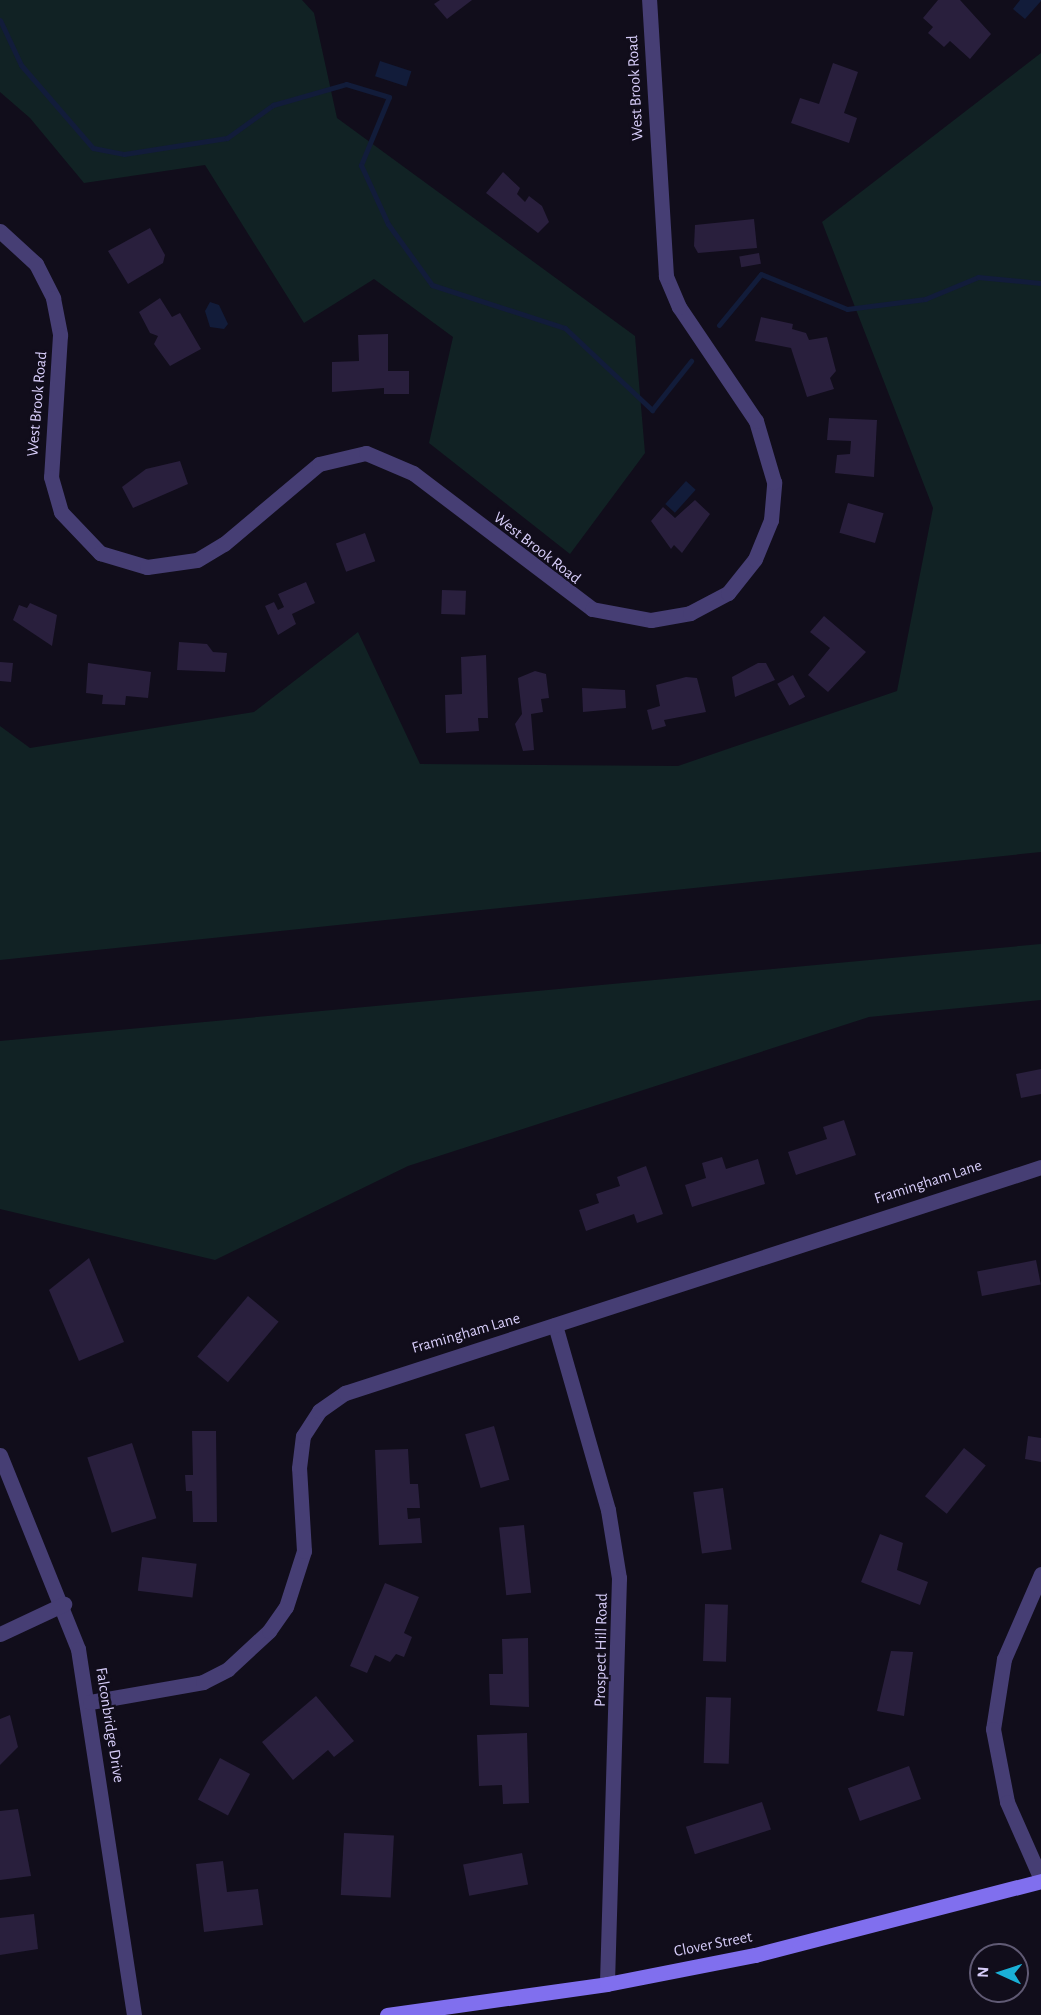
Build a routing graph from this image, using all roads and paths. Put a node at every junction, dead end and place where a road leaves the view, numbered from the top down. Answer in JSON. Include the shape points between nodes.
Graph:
{"nodes":[{"id":1,"x":649,"y":0,"type":"edge"},
{"id":2,"x":0,"y":231,"type":"edge"},
{"id":3,"x":1041,"y":1167,"type":"edge"},
{"id":4,"x":555,"y":1325,"type":"junction"},
{"id":5,"x":0,"y":1455,"type":"edge"},
{"id":6,"x":1041,"y":1574,"type":"edge"},
{"id":7,"x":64,"y":1604,"type":"junction"},
{"id":8,"x":0,"y":1634,"type":"edge"},
{"id":9,"x":90,"y":1702,"type":"junction"},
{"id":10,"x":1041,"y":1880,"type":"edge"},
{"id":11,"x":607,"y":1984,"type":"junction"},
{"id":12,"x":134,"y":2015,"type":"edge"},
{"id":13,"x":387,"y":2015,"type":"edge"}],
"edges":[{"from":1,"to":2,"type":"street","name":"West Brook Road","via":[[666,276],[679,307],[756,422],[774,482],[771,519],[755,560],[728,593],[690,614],[651,620],[592,609],[405,468],[366,453],[320,464],[224,544],[197,560],[147,567],[100,553],[62,512],[51,477],[60,335],[53,298],[36,264]]},
{"from":3,"to":4,"type":"street","name":"Framingham Lane"},
{"from":4,"to":9,"type":"street","name":"Framingham Lane","via":[[383,1376],[329,1402],[303,1436],[298,1468],[304,1551],[286,1607],[270,1631],[228,1669],[203,1682]]},
{"from":4,"to":11,"type":"street","name":"Prospect Hill Road","via":[[608,1510],[619,1578]]},
{"from":5,"to":7,"type":"street","name":"Falconbridge Drive"},
{"from":6,"to":10,"type":"street","via":[[1004,1659],[993,1729],[1007,1802]]},
{"from":7,"to":8,"type":"street"},
{"from":7,"to":9,"type":"street","name":"Falconbridge Drive"},
{"from":9,"to":12,"type":"street","name":"Falconbridge Drive"},
{"from":10,"to":11,"type":"main road","name":"Clover Street","via":[[755,1955]]},
{"from":11,"to":13,"type":"main road","name":"Clover Street"}]}
